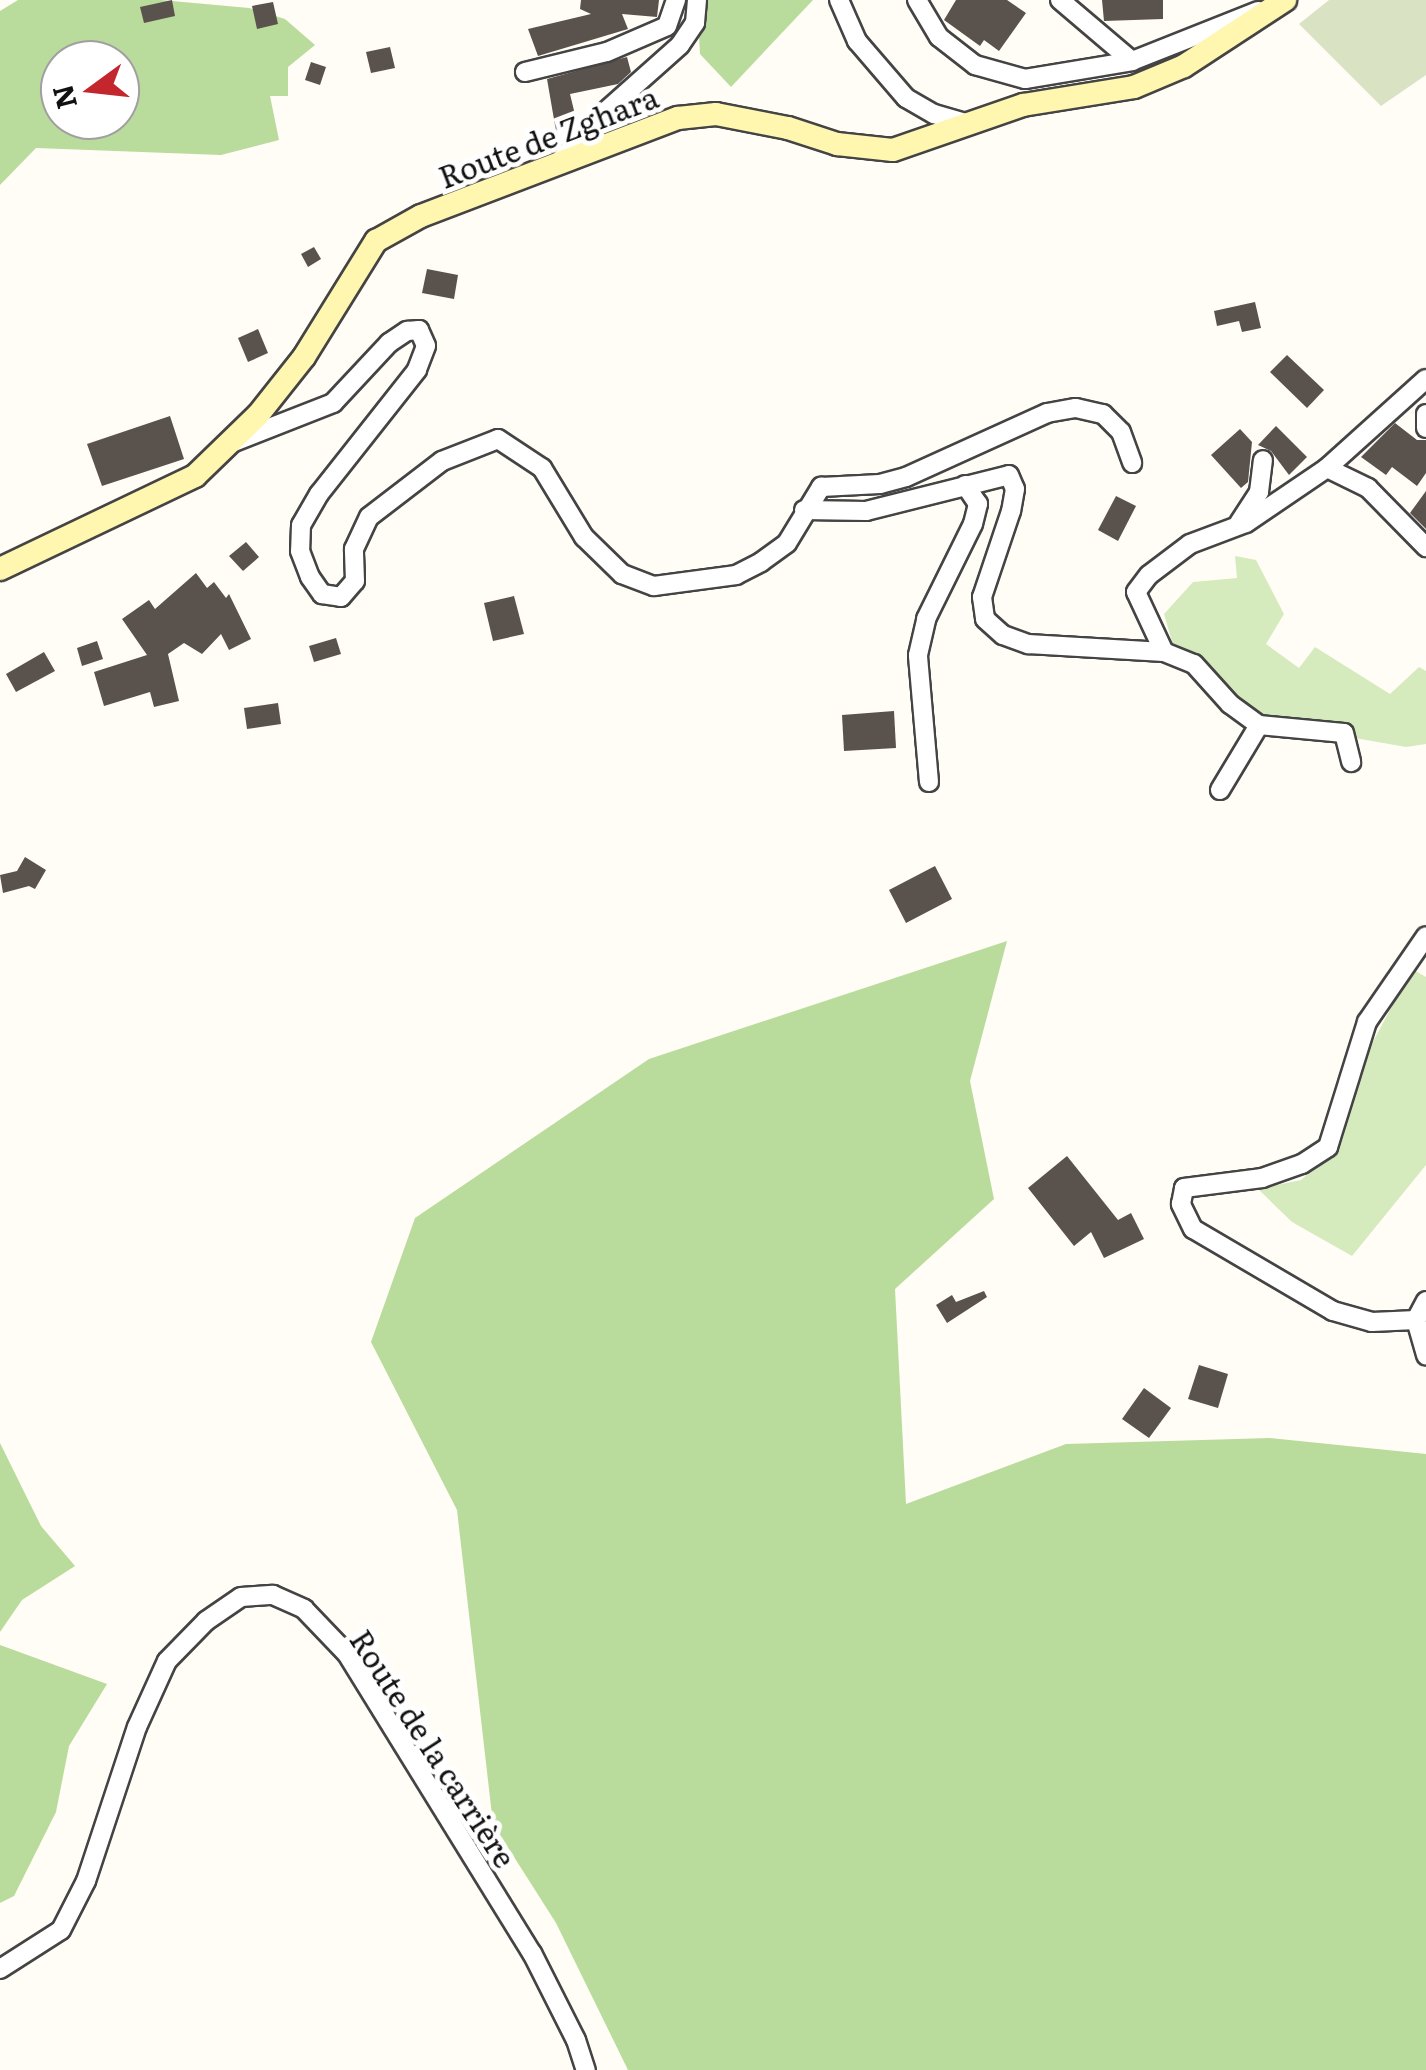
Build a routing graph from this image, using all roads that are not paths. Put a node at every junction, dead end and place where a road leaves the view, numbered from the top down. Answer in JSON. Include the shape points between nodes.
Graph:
{"nodes":[{"id":1,"x":676,"y":0,"type":"edge"},
{"id":2,"x":697,"y":0,"type":"edge"},
{"id":3,"x":839,"y":0,"type":"edge"},
{"id":4,"x":917,"y":0,"type":"edge"},
{"id":5,"x":1060,"y":0,"type":"edge"},
{"id":6,"x":1277,"y":4,"type":"edge"},
{"id":7,"x":1132,"y":61,"type":"junction"},
{"id":8,"x":525,"y":72,"type":"dead end"},
{"id":9,"x":968,"y":124,"type":"junction"},
{"id":10,"x":558,"y":164,"type":"junction"},
{"id":11,"x":1426,"y":378,"type":"edge"},
{"id":12,"x":1426,"y":414,"type":"edge"},
{"id":13,"x":1426,"y":428,"type":"edge"},
{"id":14,"x":228,"y":444,"type":"junction"},
{"id":15,"x":1263,"y":460,"type":"dead end"},
{"id":16,"x":1132,"y":463,"type":"dead end"},
{"id":17,"x":1327,"y":468,"type":"junction"},
{"id":18,"x":965,"y":485,"type":"junction"},
{"id":19,"x":804,"y":510,"type":"junction"},
{"id":20,"x":1237,"y":526,"type":"junction"},
{"id":21,"x":1426,"y":547,"type":"edge"},
{"id":22,"x":0,"y":569,"type":"edge"},
{"id":23,"x":1164,"y":652,"type":"junction"},
{"id":24,"x":1259,"y":724,"type":"junction"},
{"id":25,"x":1352,"y":762,"type":"dead end"},
{"id":26,"x":928,"y":782,"type":"dead end"},
{"id":27,"x":1220,"y":790,"type":"dead end"},
{"id":28,"x":1426,"y":936,"type":"edge"},
{"id":29,"x":1426,"y":1301,"type":"edge"},
{"id":30,"x":1416,"y":1320,"type":"junction"},
{"id":31,"x":1426,"y":1356,"type":"edge"},
{"id":32,"x":0,"y":1970,"type":"edge"},
{"id":33,"x":586,"y":2070,"type":"edge"}],
"edges":[{"from":1,"to":8,"type":"street","via":[[667,26],[608,52]]},
{"from":2,"to":10,"type":"street","via":[[695,23],[680,45]]},
{"from":3,"to":9,"type":"street","via":[[857,41],[906,98]]},
{"from":4,"to":7,"type":"street","via":[[940,37],[975,66],[1025,80]]},
{"from":5,"to":7,"type":"street"},
{"from":6,"to":7,"type":"street"},
{"from":6,"to":9,"type":"street","name":"Route de Zghara","via":[[1184,66],[1134,87],[1023,104]]},
{"from":9,"to":10,"type":"street","name":"Route de Zghara","via":[[893,150],[838,144],[716,114],[678,118]]},
{"from":10,"to":14,"type":"street","name":"Route de Zghara","via":[[421,216],[376,241],[304,357]]},
{"from":11,"to":17,"type":"street"},
{"from":12,"to":13,"type":"street"},
{"from":14,"to":19,"type":"street","via":[[333,402],[389,343],[419,330],[426,346],[417,370],[301,525],[300,551],[310,577],[322,594],[341,597],[355,580],[354,550],[369,517],[442,461],[498,439],[542,468],[584,538],[614,566],[654,586],[736,574],[761,562],[787,543]]},
{"from":14,"to":22,"type":"street","name":"Route de Zghara","via":[[196,476]]},
{"from":15,"to":20,"type":"street","via":[[1259,492]]},
{"from":16,"to":19,"type":"street","via":[[1121,432],[1103,414],[1076,408],[1046,414],[906,477],[821,487]]},
{"from":17,"to":20,"type":"street"},
{"from":17,"to":21,"type":"street","via":[[1368,488]]},
{"from":18,"to":19,"type":"street","via":[[866,511]]},
{"from":18,"to":23,"type":"street","via":[[1009,475],[1015,489],[982,597],[986,619],[1003,635],[1028,644]]},
{"from":18,"to":26,"type":"street","via":[[978,504],[973,524],[926,620],[918,655]]},
{"from":20,"to":23,"type":"street","via":[[1190,544],[1136,592]]},
{"from":23,"to":24,"type":"street","via":[[1194,664]]},
{"from":24,"to":25,"type":"street","via":[[1344,733]]},
{"from":24,"to":27,"type":"street"},
{"from":28,"to":30,"type":"street","via":[[1367,1022],[1328,1147],[1262,1178],[1184,1188],[1181,1204],[1193,1230],[1334,1311],[1372,1322]]},
{"from":29,"to":30,"type":"street"},
{"from":30,"to":31,"type":"street"},
{"from":32,"to":33,"type":"street","name":"Route de la carrière","via":[[62,1930],[167,1661],[241,1597],[273,1595],[304,1610],[347,1654],[532,1953]]}]}
